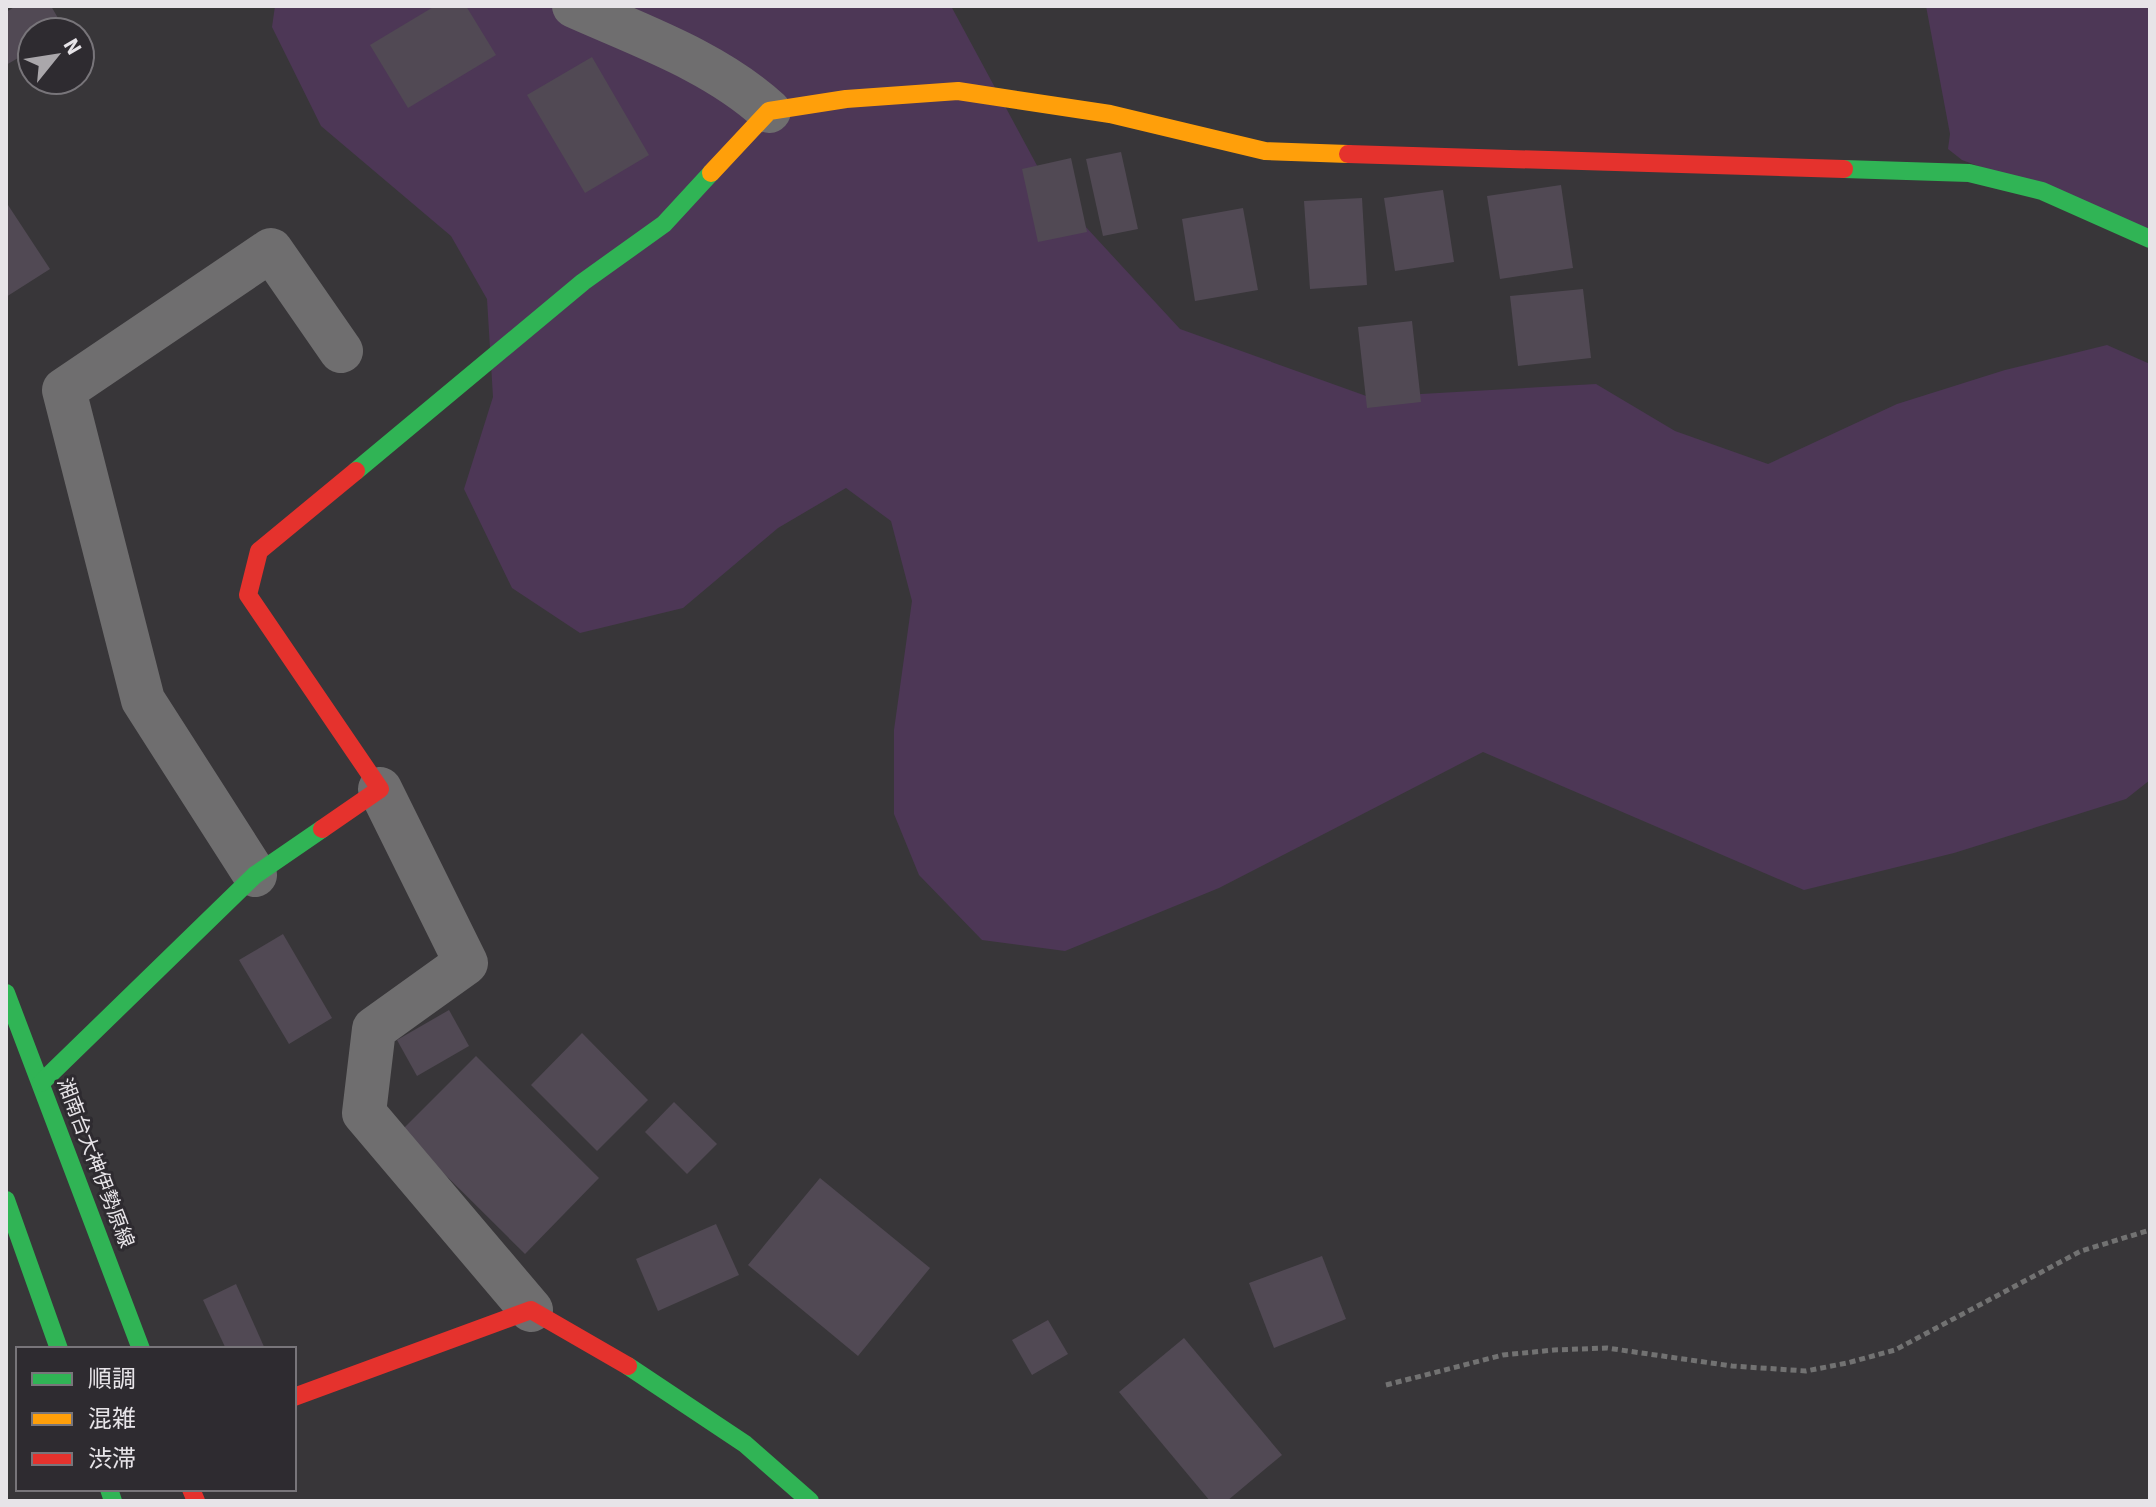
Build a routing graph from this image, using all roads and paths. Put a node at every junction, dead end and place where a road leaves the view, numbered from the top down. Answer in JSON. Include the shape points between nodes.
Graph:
{"nodes":[{"id":1,"x":574,"y":6,"type":"edge"},
{"id":2,"x":769,"y":111,"type":"junction"},
{"id":3,"x":2150,"y":239,"type":"edge"},
{"id":4,"x":341,"y":351,"type":"dead end"},
{"id":5,"x":380,"y":789,"type":"junction"},
{"id":6,"x":255,"y":875,"type":"junction"},
{"id":7,"x":6,"y":993,"type":"edge"},
{"id":8,"x":41,"y":1083,"type":"junction"},
{"id":9,"x":6,"y":1200,"type":"edge"},
{"id":10,"x":2150,"y":1230,"type":"edge"},
{"id":11,"x":531,"y":1310,"type":"junction"},
{"id":12,"x":58,"y":1347,"type":"edge"},
{"id":13,"x":140,"y":1347,"type":"edge"},
{"id":14,"x":1386,"y":1385,"type":"dead end"},
{"id":15,"x":296,"y":1396,"type":"edge"},
{"id":16,"x":810,"y":1501,"type":"edge"}],
"edges":[{"from":1,"to":2,"type":"street","via":[[705,65]]},
{"from":2,"to":3,"type":"street","via":[[958,91],[1110,114],[1265,151],[1969,173],[2042,191]]},
{"from":2,"to":5,"type":"street","via":[[664,224],[583,282],[259,551],[248,595]]},
{"from":4,"to":6,"type":"street","via":[[271,250],[64,390],[143,700]]},
{"from":5,"to":6,"type":"street"},
{"from":5,"to":11,"type":"street","via":[[466,963],[374,1029],[364,1113]]},
{"from":6,"to":8,"type":"street"},
{"from":7,"to":8,"type":"street","name":"湘南台大神伊勢原線"},
{"from":8,"to":13,"type":"street","name":"湘南台大神伊勢原線"},
{"from":9,"to":12,"type":"street"},
{"from":10,"to":14,"type":"path","via":[[2081,1251],[1895,1350],[1847,1363],[1806,1371],[1607,1348],[1554,1350],[1503,1355]]},
{"from":11,"to":15,"type":"street"},
{"from":11,"to":16,"type":"street","via":[[677,1393]]}]}
